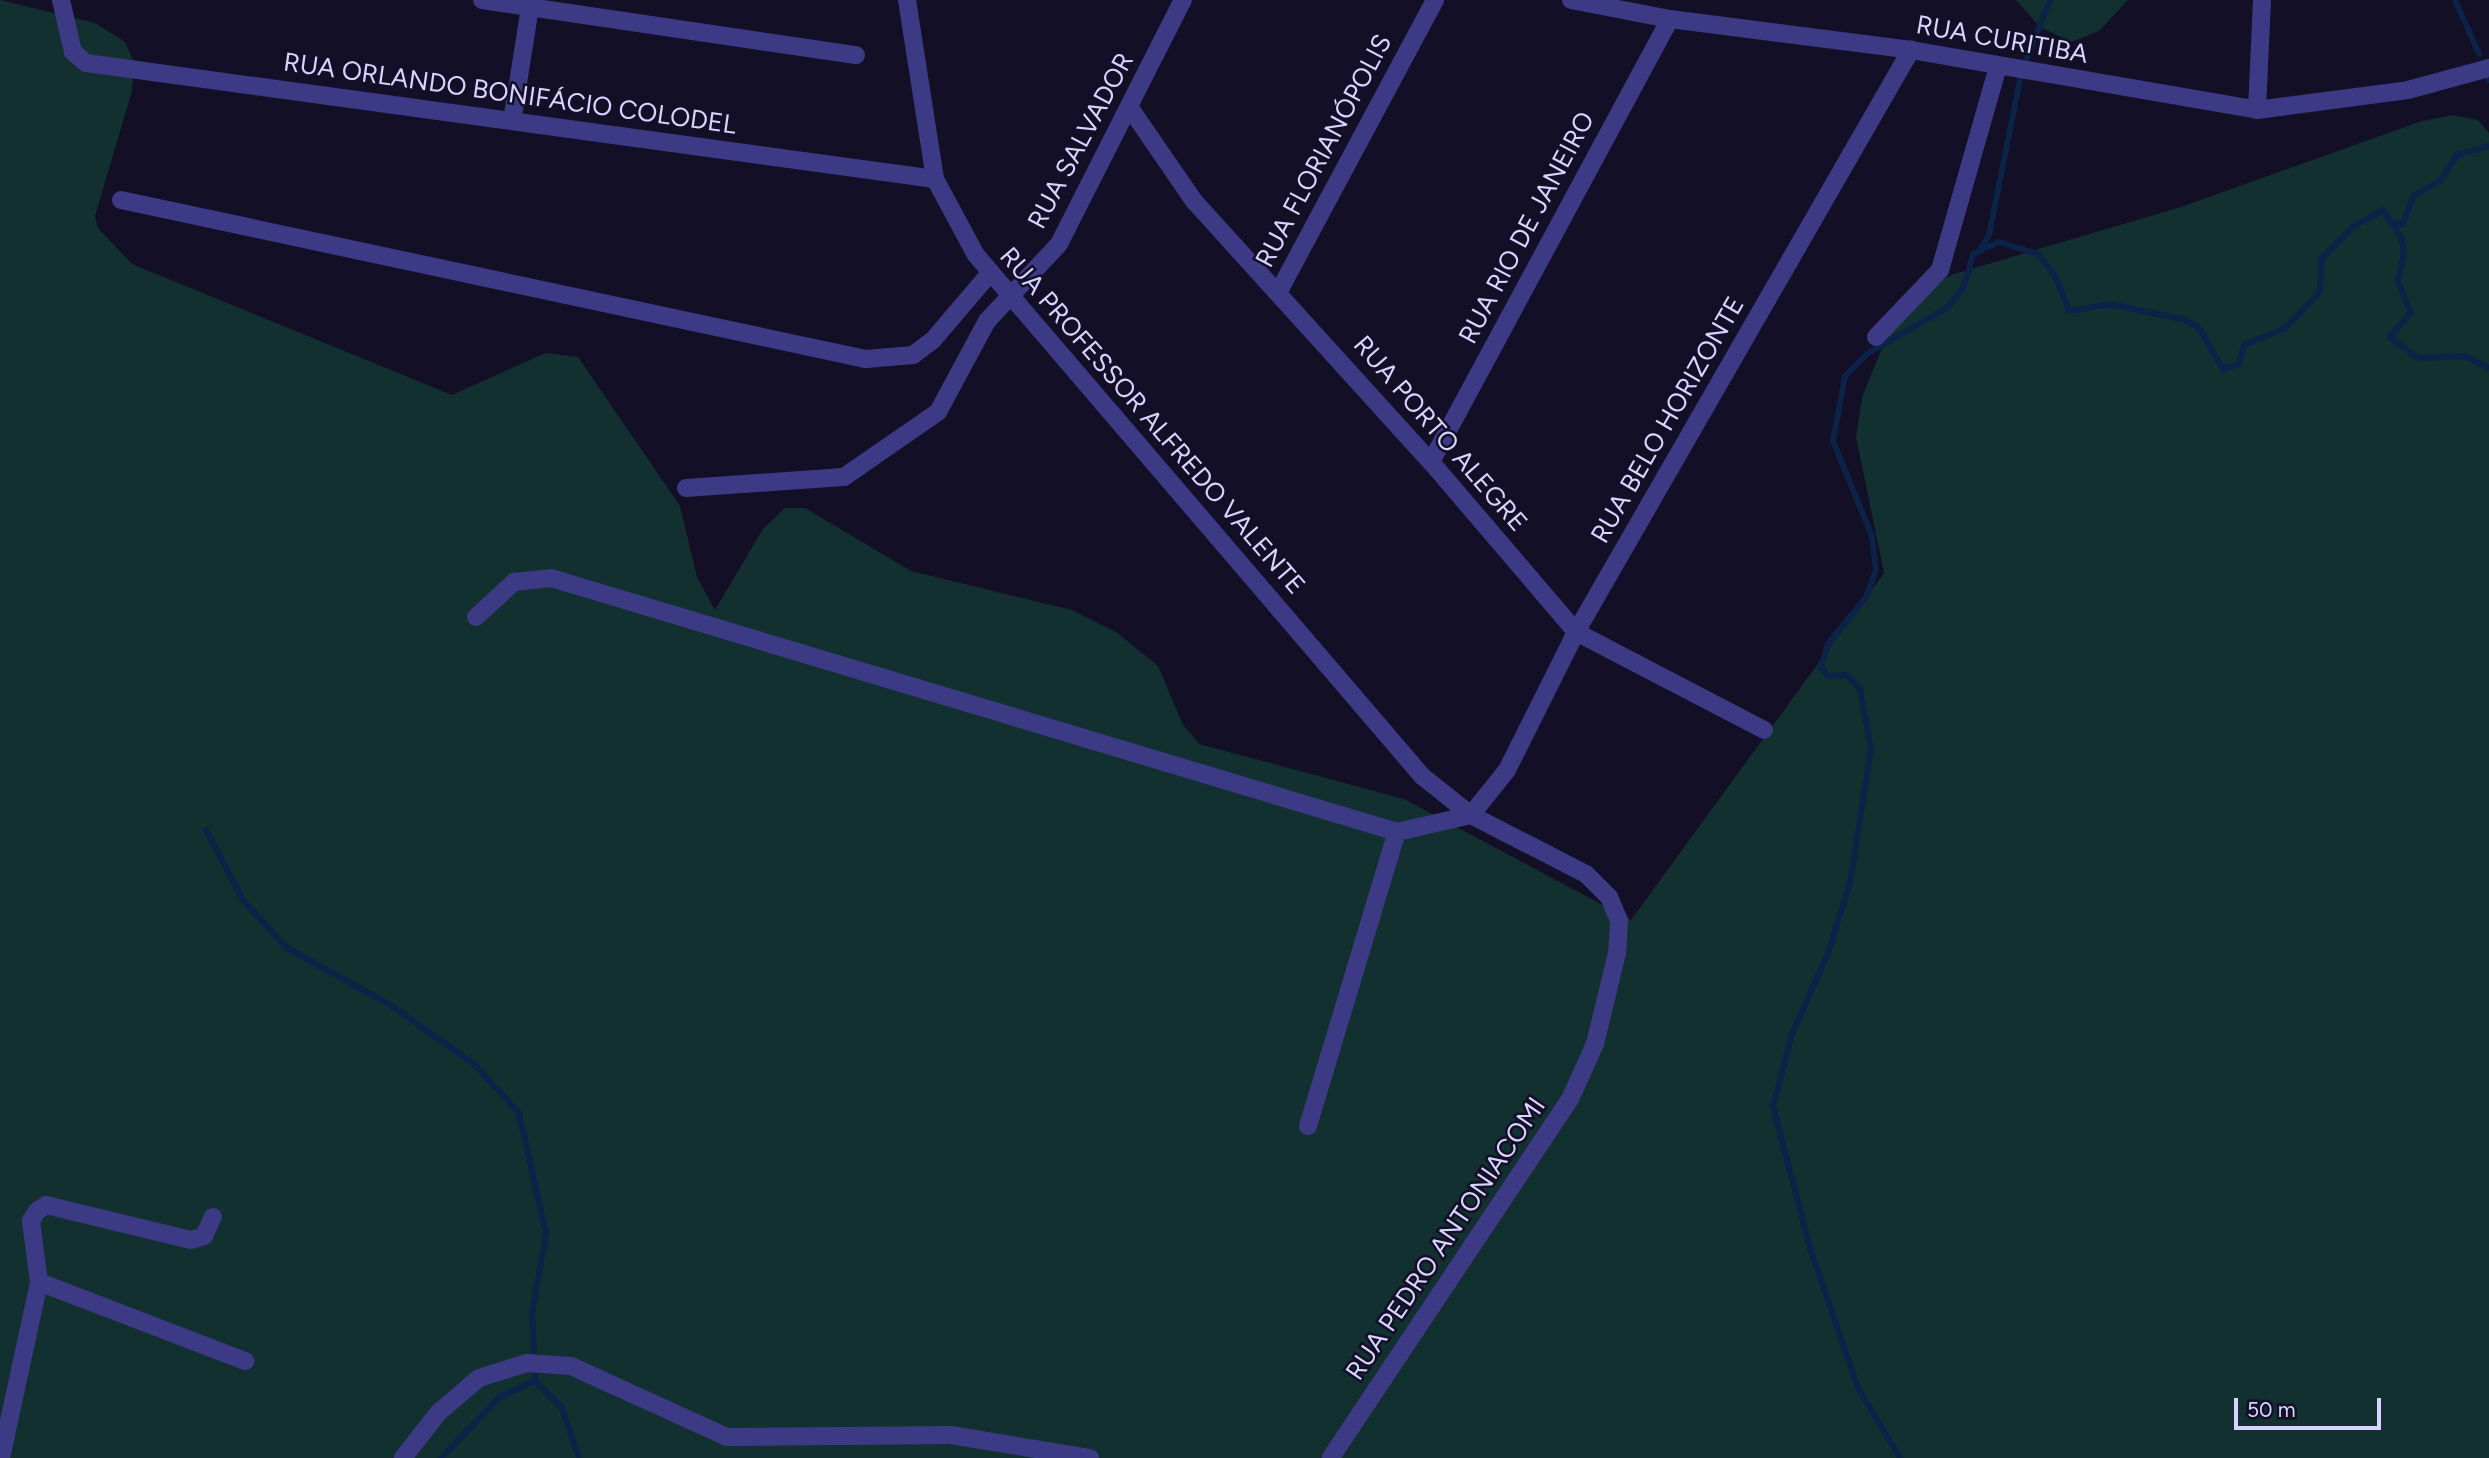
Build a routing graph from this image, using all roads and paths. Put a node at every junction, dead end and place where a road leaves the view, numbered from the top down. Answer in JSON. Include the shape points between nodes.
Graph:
{"nodes":[{"id":1,"x":61,"y":0,"type":"edge"},
{"id":2,"x":482,"y":0,"type":"edge"},
{"id":3,"x":906,"y":0,"type":"edge"},
{"id":4,"x":1183,"y":0,"type":"edge"},
{"id":5,"x":1435,"y":0,"type":"edge"},
{"id":6,"x":1571,"y":0,"type":"edge"},
{"id":7,"x":2262,"y":0,"type":"edge"},
{"id":8,"x":530,"y":7,"type":"junction"},
{"id":9,"x":1670,"y":19,"type":"junction"},
{"id":10,"x":1911,"y":50,"type":"junction"},
{"id":11,"x":856,"y":55,"type":"dead end"},
{"id":12,"x":1998,"y":66,"type":"junction"},
{"id":13,"x":2489,"y":68,"type":"edge"},
{"id":14,"x":1130,"y":108,"type":"junction"},
{"id":15,"x":2257,"y":110,"type":"junction"},
{"id":16,"x":512,"y":121,"type":"junction"},
{"id":17,"x":935,"y":179,"type":"junction"},
{"id":18,"x":121,"y":200,"type":"dead end"},
{"id":19,"x":990,"y":273,"type":"junction"},
{"id":20,"x":1279,"y":291,"type":"junction"},
{"id":21,"x":1012,"y":296,"type":"junction"},
{"id":22,"x":1876,"y":337,"type":"dead end"},
{"id":23,"x":1431,"y":462,"type":"junction"},
{"id":24,"x":686,"y":488,"type":"dead end"},
{"id":25,"x":476,"y":617,"type":"dead end"},
{"id":26,"x":1576,"y":632,"type":"junction"},
{"id":27,"x":1765,"y":730,"type":"dead end"},
{"id":28,"x":1471,"y":816,"type":"junction"},
{"id":29,"x":1397,"y":832,"type":"junction"},
{"id":30,"x":1595,"y":1044,"type":"joint"},
{"id":31,"x":1308,"y":1126,"type":"dead end"},
{"id":32,"x":214,"y":1217,"type":"dead end"},
{"id":33,"x":40,"y":1282,"type":"junction"},
{"id":34,"x":245,"y":1361,"type":"dead end"},
{"id":35,"x":1,"y":1458,"type":"edge"},
{"id":36,"x":403,"y":1458,"type":"edge"},
{"id":37,"x":1090,"y":1458,"type":"edge"},
{"id":38,"x":1331,"y":1458,"type":"edge"}],
"edges":[{"from":1,"to":16,"type":"street","name":"RUA ORLANDO BONIFÁCIO COLODEL","via":[[79,59]]},
{"from":2,"to":8,"type":"street"},
{"from":3,"to":17,"type":"street","name":"RUA PROFESSOR ALFREDO VALENTE"},
{"from":4,"to":14,"type":"street","name":"RUA SALVADOR"},
{"from":5,"to":20,"type":"street","name":"RUA FLORIANÓPOLIS"},
{"from":6,"to":9,"type":"street","name":"RUA CURITIBA"},
{"from":7,"to":15,"type":"street"},
{"from":8,"to":11,"type":"street"},
{"from":8,"to":16,"type":"street"},
{"from":9,"to":10,"type":"street","name":"RUA CURITIBA"},
{"from":9,"to":23,"type":"street","name":"RUA RIO DE JANEIRO"},
{"from":10,"to":12,"type":"street","name":"RUA CURITIBA"},
{"from":10,"to":26,"type":"street","name":"RUA BELO HORIZONTE"},
{"from":12,"to":15,"type":"street","name":"RUA CURITIBA"},
{"from":12,"to":22,"type":"street","via":[[1940,270]]},
{"from":13,"to":15,"type":"street","name":"RUA CURITIBA","via":[[2408,90]]},
{"from":14,"to":20,"type":"street","name":"RUA PORTO ALEGRE","via":[[1194,201]]},
{"from":14,"to":21,"type":"street","name":"RUA SALVADOR","via":[[1059,244]]},
{"from":16,"to":17,"type":"street","name":"RUA ORLANDO BONIFÁCIO COLODEL"},
{"from":17,"to":19,"type":"street","name":"RUA PROFESSOR ALFREDO VALENTE"},
{"from":18,"to":19,"type":"street","via":[[866,359],[891,361],[913,355],[933,340]]},
{"from":19,"to":21,"type":"street","name":"RUA PROFESSOR ALFREDO VALENTE"},
{"from":20,"to":23,"type":"street","name":"RUA PORTO ALEGRE"},
{"from":21,"to":24,"type":"street","name":"RUA SALVADOR","via":[[987,321],[938,412],[860,470],[844,477]]},
{"from":21,"to":28,"type":"street","name":"RUA PROFESSOR ALFREDO VALENTE","via":[[1422,776]]},
{"from":23,"to":26,"type":"street","name":"RUA PORTO ALEGRE"},
{"from":25,"to":29,"type":"street","via":[[514,582],[551,578]]},
{"from":26,"to":27,"type":"street","name":"RUA PORTO ALEGRE"},
{"from":26,"to":28,"type":"street","name":"RUA BELO HORIZONTE","via":[[1507,770]]},
{"from":28,"to":29,"type":"street"},
{"from":28,"to":30,"type":"street","name":"RUA PROFESSOR ALFREDO VALENTE","via":[[1586,874],[1609,897],[1619,920],[1617,953]]},
{"from":29,"to":31,"type":"street"},
{"from":30,"to":38,"type":"street","name":"RUA PEDRO ANTONIACOMI","via":[[1545,1139]]},
{"from":32,"to":33,"type":"street","via":[[204,1236],[191,1240],[46,1206],[31,1221]]},
{"from":33,"to":34,"type":"street"},
{"from":33,"to":35,"type":"street"},
{"from":36,"to":37,"type":"street","via":[[438,1413],[478,1378],[527,1363],[571,1366],[726,1437],[951,1435]]}]}
